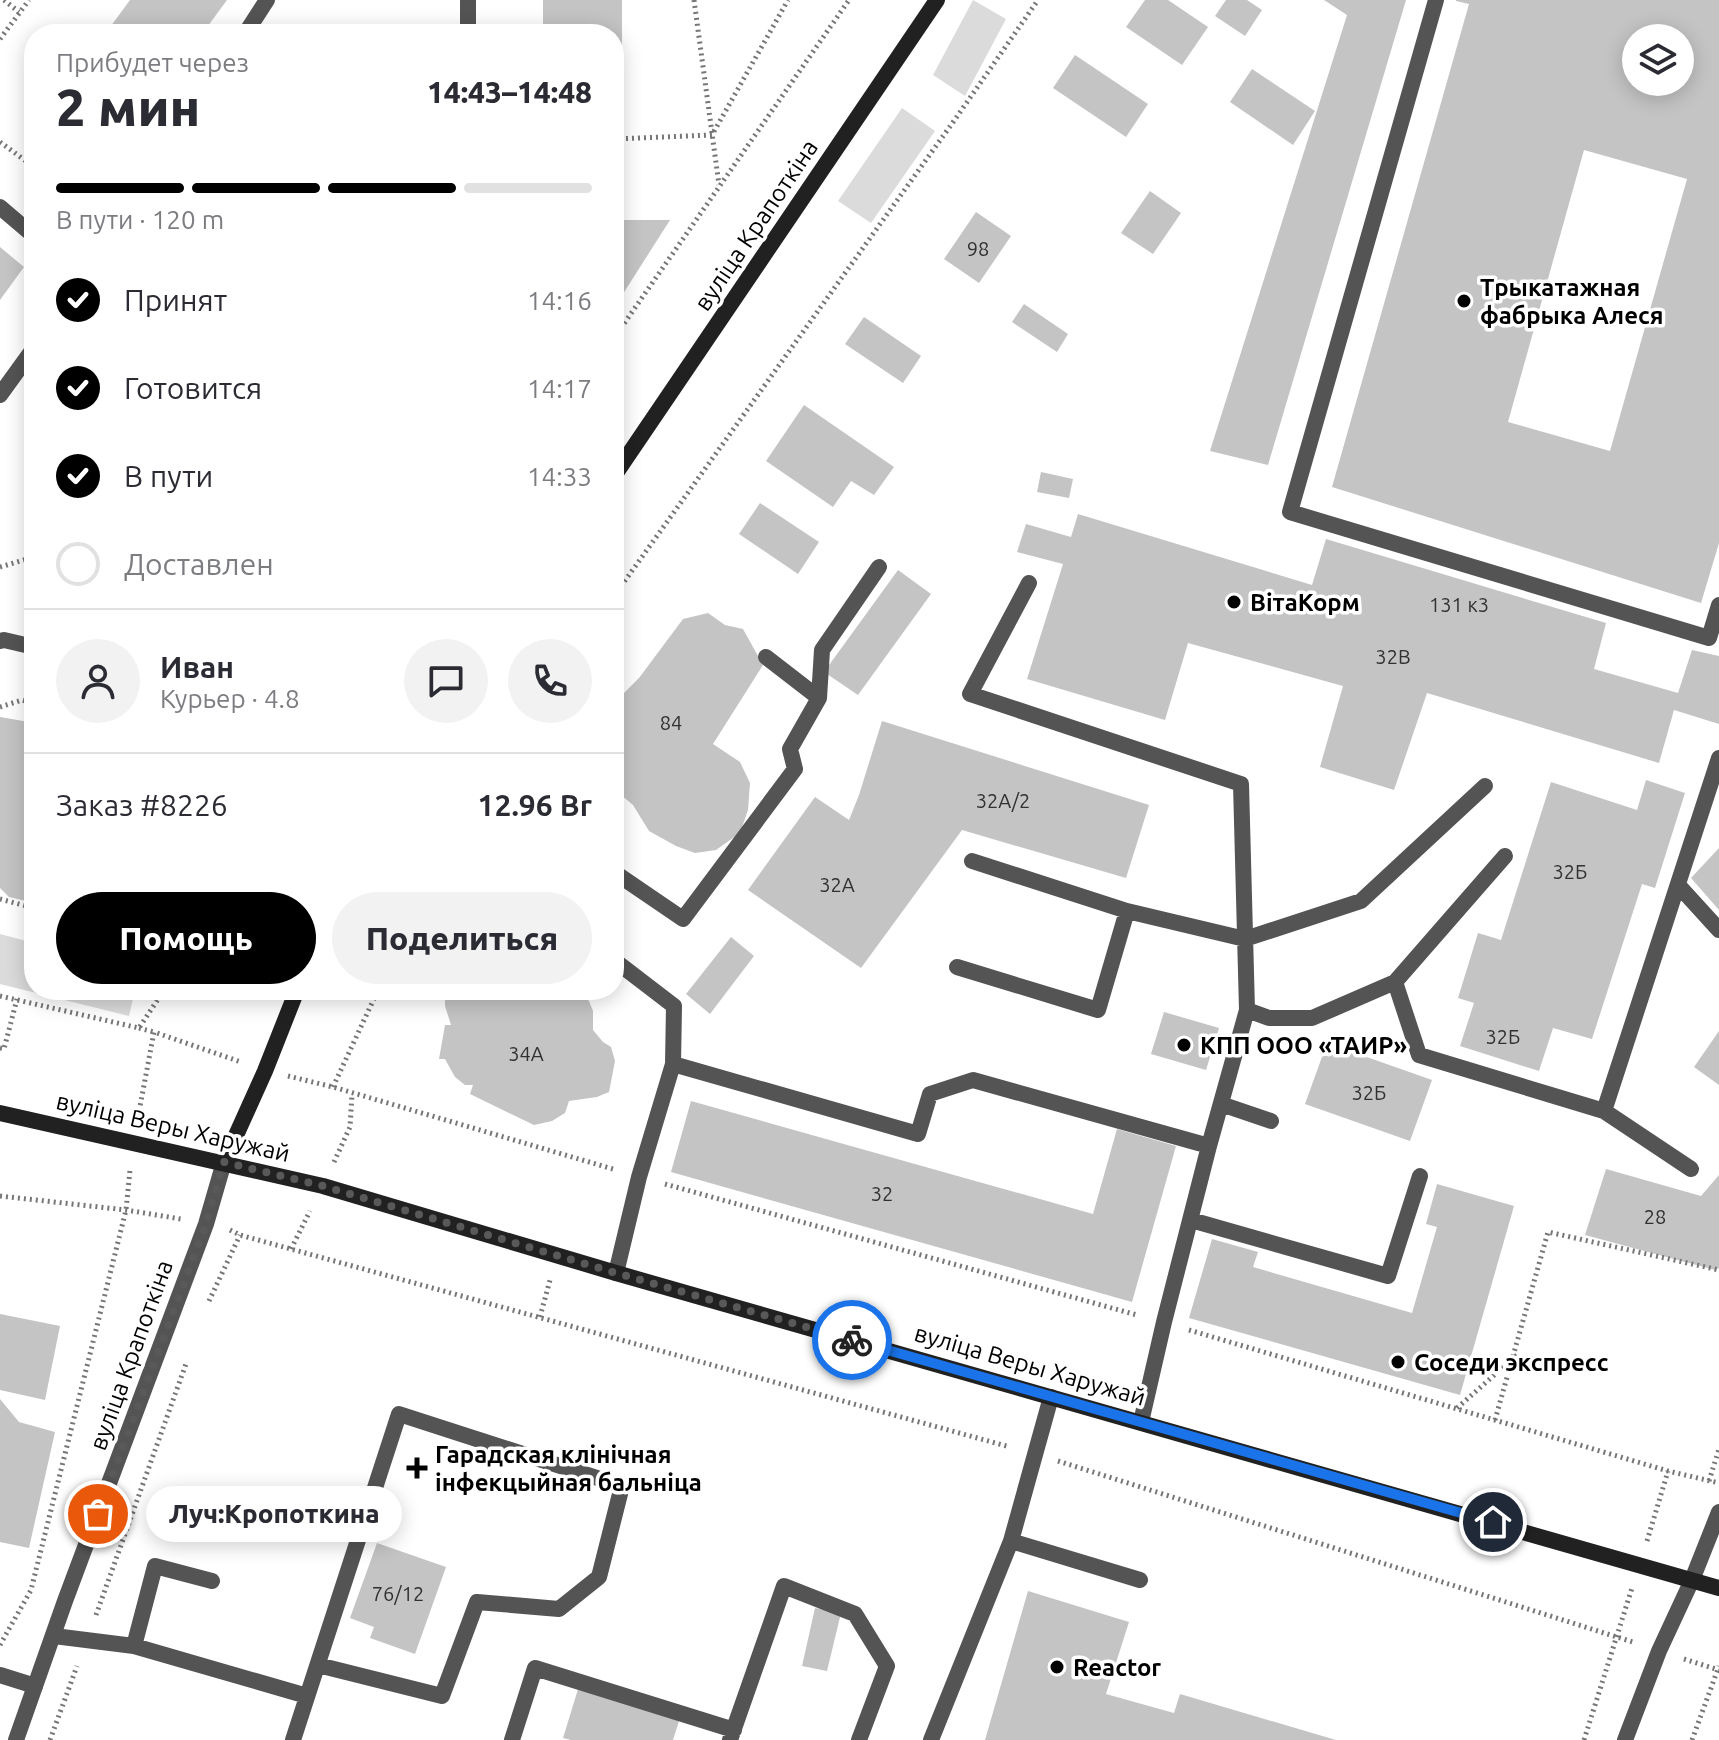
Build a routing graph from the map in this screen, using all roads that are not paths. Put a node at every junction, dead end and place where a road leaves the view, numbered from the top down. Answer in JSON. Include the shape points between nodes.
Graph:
{"nodes":[{"id":1,"x":267,"y":0,"type":"edge"},
{"id":2,"x":468,"y":0,"type":"edge"},
{"id":3,"x":937,"y":0,"type":"edge"},
{"id":4,"x":1436,"y":0,"type":"edge"},
{"id":5,"x":251,"y":24,"type":"edge"},
{"id":6,"x":468,"y":24,"type":"edge"},
{"id":7,"x":0,"y":207,"type":"edge"},
{"id":8,"x":24,"y":227,"type":"edge"},
{"id":9,"x":24,"y":362,"type":"edge"},
{"id":10,"x":0,"y":395,"type":"edge"},
{"id":11,"x":624,"y":461,"type":"edge"},
{"id":12,"x":879,"y":567,"type":"dead end"},
{"id":13,"x":1029,"y":583,"type":"dead end"},
{"id":14,"x":1719,"y":605,"type":"edge"},
{"id":15,"x":1714,"y":640,"type":"edge"},
{"id":16,"x":0,"y":641,"type":"edge"},
{"id":17,"x":24,"y":645,"type":"edge"},
{"id":18,"x":766,"y":657,"type":"dead end"},
{"id":19,"x":819,"y":698,"type":"junction"},
{"id":20,"x":1719,"y":758,"type":"edge"},
{"id":21,"x":1485,"y":786,"type":"dead end"},
{"id":22,"x":1505,"y":856,"type":"dead end"},
{"id":23,"x":972,"y":861,"type":"dead end"},
{"id":24,"x":624,"y":879,"type":"edge"},
{"id":25,"x":1678,"y":885,"type":"junction"},
{"id":26,"x":1127,"y":911,"type":"junction"},
{"id":27,"x":1719,"y":930,"type":"edge"},
{"id":28,"x":1245,"y":939,"type":"junction"},
{"id":29,"x":957,"y":967,"type":"dead end"},
{"id":30,"x":624,"y":968,"type":"edge"},
{"id":31,"x":1395,"y":982,"type":"junction"},
{"id":32,"x":293,"y":1000,"type":"edge"},
{"id":33,"x":1247,"y":1010,"type":"junction"},
{"id":34,"x":673,"y":1064,"type":"junction"},
{"id":35,"x":1221,"y":1104,"type":"junction"},
{"id":36,"x":1604,"y":1111,"type":"junction"},
{"id":37,"x":0,"y":1113,"type":"edge"},
{"id":38,"x":1271,"y":1121,"type":"dead end"},
{"id":39,"x":1209,"y":1146,"type":"junction"},
{"id":40,"x":224,"y":1162,"type":"junction"},
{"id":41,"x":1691,"y":1169,"type":"dead end"},
{"id":42,"x":1420,"y":1176,"type":"dead end"},
{"id":43,"x":1191,"y":1220,"type":"junction"},
{"id":44,"x":616,"y":1273,"type":"junction"},
{"id":45,"x":1051,"y":1397,"type":"junction"},
{"id":46,"x":1141,"y":1422,"type":"junction"},
{"id":47,"x":1719,"y":1512,"type":"edge"},
{"id":48,"x":1011,"y":1541,"type":"junction"},
{"id":49,"x":1140,"y":1580,"type":"dead end"},
{"id":50,"x":1692,"y":1580,"type":"junction"},
{"id":51,"x":212,"y":1581,"type":"dead end"},
{"id":52,"x":1719,"y":1588,"type":"edge"},
{"id":53,"x":54,"y":1636,"type":"junction"},
{"id":54,"x":134,"y":1646,"type":"junction"},
{"id":55,"x":318,"y":1665,"type":"junction"},
{"id":56,"x":0,"y":1675,"type":"edge"},
{"id":57,"x":35,"y":1686,"type":"junction"},
{"id":58,"x":307,"y":1696,"type":"junction"},
{"id":59,"x":732,"y":1735,"type":"edge"},
{"id":60,"x":16,"y":1740,"type":"edge"},
{"id":61,"x":293,"y":1740,"type":"edge"},
{"id":62,"x":512,"y":1740,"type":"edge"},
{"id":63,"x":859,"y":1740,"type":"edge"},
{"id":64,"x":931,"y":1740,"type":"edge"},
{"id":65,"x":1625,"y":1740,"type":"edge"}],
"edges":[{"from":1,"to":5,"type":"street"},
{"from":2,"to":6,"type":"street"},
{"from":3,"to":11,"type":"main road","name":"вуліца Крапоткіна"},
{"from":4,"to":15,"type":"street","via":[[1290,512]]},
{"from":7,"to":8,"type":"street"},
{"from":9,"to":10,"type":"street"},
{"from":12,"to":19,"type":"street","via":[[822,650]]},
{"from":13,"to":28,"type":"street","via":[[970,694],[1241,784]]},
{"from":14,"to":15,"type":"street"},
{"from":16,"to":17,"type":"street"},
{"from":18,"to":19,"type":"street"},
{"from":19,"to":24,"type":"street","via":[[790,749],[795,769],[683,919]]},
{"from":20,"to":25,"type":"street"},
{"from":21,"to":28,"type":"street","via":[[1361,901]]},
{"from":22,"to":31,"type":"street"},
{"from":23,"to":26,"type":"street"},
{"from":25,"to":27,"type":"street"},
{"from":25,"to":36,"type":"street"},
{"from":26,"to":28,"type":"street"},
{"from":26,"to":29,"type":"street","via":[[1098,1010]]},
{"from":28,"to":33,"type":"street"},
{"from":30,"to":34,"type":"street","via":[[674,1006]]},
{"from":31,"to":33,"type":"street","via":[[1312,1018],[1269,1018]]},
{"from":31,"to":36,"type":"street","via":[[1419,1055]]},
{"from":32,"to":40,"type":"main road","name":"вуліца Крапоткіна"},
{"from":33,"to":35,"type":"street"},
{"from":34,"to":39,"type":"street","via":[[918,1134],[930,1094],[973,1080]]},
{"from":34,"to":44,"type":"street"},
{"from":35,"to":38,"type":"street"},
{"from":35,"to":39,"type":"street"},
{"from":36,"to":41,"type":"street"},
{"from":37,"to":40,"type":"main road","name":"вуліца Веры Харужай"},
{"from":39,"to":43,"type":"street"},
{"from":40,"to":44,"type":"main road","name":"вуліца Веры Харужай"},
{"from":40,"to":53,"type":"street","name":"вуліца Крапоткіна"},
{"from":42,"to":43,"type":"street","via":[[1388,1276]]},
{"from":43,"to":46,"type":"street"},
{"from":44,"to":45,"type":"main road","name":"вуліца Веры Харужай"},
{"from":45,"to":46,"type":"main road","name":"вуліца Веры Харужай"},
{"from":45,"to":48,"type":"street"},
{"from":46,"to":50,"type":"main road","name":"вуліца Веры Харужай"},
{"from":47,"to":50,"type":"street"},
{"from":48,"to":49,"type":"street"},
{"from":48,"to":64,"type":"street"},
{"from":50,"to":52,"type":"main road","name":"вуліца Веры Харужай"},
{"from":50,"to":65,"type":"street"},
{"from":51,"to":54,"type":"street","via":[[155,1566]]},
{"from":53,"to":54,"type":"street"},
{"from":53,"to":57,"type":"street","name":"вуліца Крапоткіна"},
{"from":54,"to":58,"type":"street"},
{"from":55,"to":55,"type":"street","via":[[442,1696],[477,1602],[559,1609],[599,1577],[622,1486],[399,1414]]},
{"from":55,"to":58,"type":"street"},
{"from":56,"to":57,"type":"street"},
{"from":57,"to":60,"type":"street","name":"вуліца Крапоткіна"},
{"from":58,"to":61,"type":"street"},
{"from":59,"to":62,"type":"street","via":[[535,1668]]},
{"from":59,"to":63,"type":"street","via":[[784,1586],[855,1614],[887,1666]]}]}
